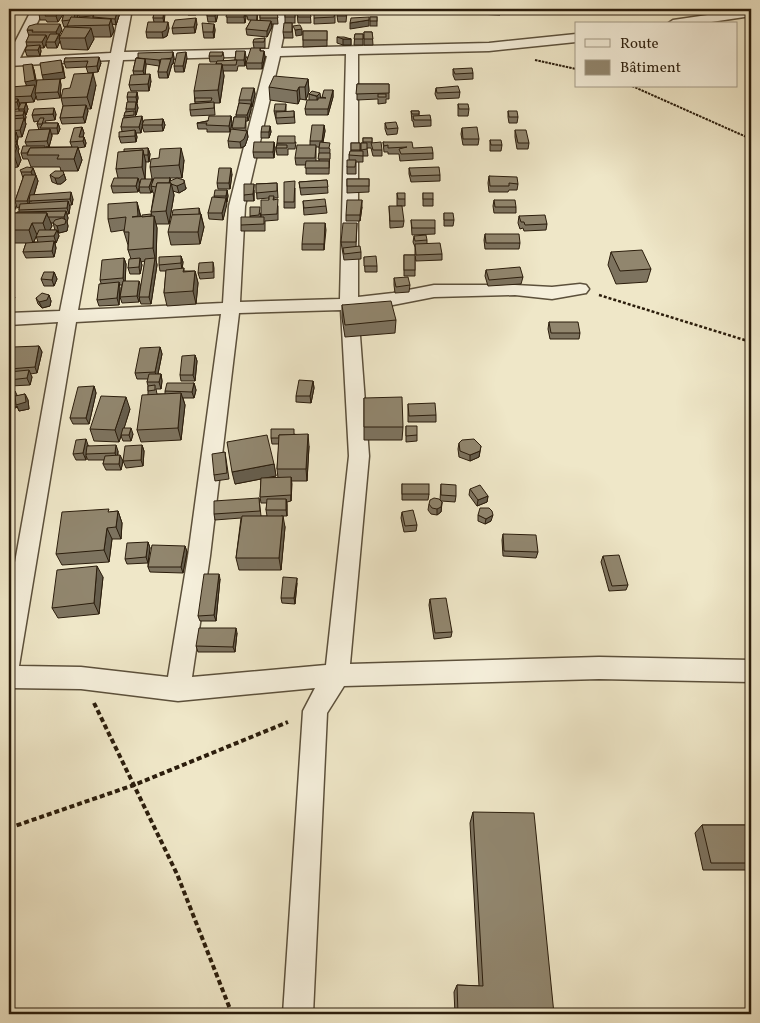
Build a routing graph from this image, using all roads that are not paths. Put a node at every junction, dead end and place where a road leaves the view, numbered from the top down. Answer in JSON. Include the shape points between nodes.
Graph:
{"nodes":[{"id":1,"x":38,"y":9,"type":"edge"},
{"id":2,"x":126,"y":9,"type":"edge"},
{"id":3,"x":283,"y":9,"type":"edge"},
{"id":4,"x":748,"y":9,"type":"edge"},
{"id":5,"x":751,"y":12,"type":"edge"},
{"id":6,"x":686,"y":22,"type":"edge"},
{"id":7,"x":575,"y":38,"type":"edge"},
{"id":8,"x":352,"y":51,"type":"junction"},
{"id":9,"x":274,"y":53,"type":"junction"},
{"id":10,"x":118,"y":56,"type":"junction"},
{"id":11,"x":10,"y":62,"type":"edge"},
{"id":12,"x":580,"y":289,"type":"road end"},
{"id":13,"x":349,"y":304,"type":"junction"},
{"id":14,"x":231,"y":308,"type":"junction"},
{"id":15,"x":68,"y":315,"type":"junction"},
{"id":16,"x":9,"y":319,"type":"edge"},
{"id":17,"x":9,"y":661,"type":"edge"},
{"id":18,"x":751,"y":672,"type":"edge"},
{"id":19,"x":337,"y":675,"type":"junction"},
{"id":20,"x":9,"y":677,"type":"edge"},
{"id":21,"x":178,"y":690,"type":"junction"},
{"id":22,"x":298,"y":1014,"type":"edge"}],
"edges":[{"from":1,"to":11,"type":"street"},
{"from":2,"to":10,"type":"street"},
{"from":3,"to":9,"type":"street"},
{"from":4,"to":5,"type":"street"},
{"from":5,"to":6,"type":"street"},
{"from":7,"to":8,"type":"street","via":[[489,47]]},
{"from":8,"to":9,"type":"street"},
{"from":8,"to":13,"type":"street"},
{"from":9,"to":10,"type":"street"},
{"from":9,"to":14,"type":"street","via":[[237,206]]},
{"from":10,"to":11,"type":"street"},
{"from":10,"to":15,"type":"street"},
{"from":12,"to":13,"type":"street","via":[[552,293],[434,291]]},
{"from":13,"to":14,"type":"street"},
{"from":13,"to":19,"type":"street","via":[[359,456]]},
{"from":14,"to":15,"type":"street"},
{"from":14,"to":21,"type":"street"},
{"from":15,"to":16,"type":"street"},
{"from":15,"to":17,"type":"street"},
{"from":18,"to":19,"type":"street","via":[[599,668]]},
{"from":19,"to":21,"type":"street"},
{"from":19,"to":22,"type":"street","via":[[315,711]]},
{"from":20,"to":21,"type":"street","via":[[81,678]]}]}
